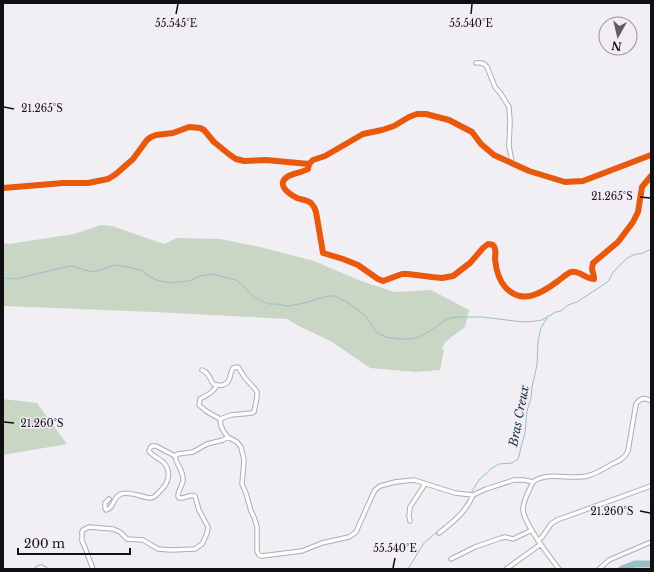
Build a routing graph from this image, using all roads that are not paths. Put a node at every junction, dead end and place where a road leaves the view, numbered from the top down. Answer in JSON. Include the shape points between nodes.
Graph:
{"nodes":[{"id":1,"x":476,"y":63,"type":"dead end"},
{"id":2,"x":651,"y":155,"type":"edge"},
{"id":3,"x":512,"y":162,"type":"junction"},
{"id":4,"x":309,"y":164,"type":"junction"},
{"id":5,"x":651,"y":176,"type":"edge"},
{"id":6,"x":3,"y":188,"type":"edge"},
{"id":7,"x":202,"y":370,"type":"dead end"},
{"id":8,"x":218,"y":385,"type":"junction"},
{"id":9,"x":651,"y":401,"type":"edge"},
{"id":10,"x":220,"y":419,"type":"junction"},
{"id":11,"x":228,"y":437,"type":"junction"},
{"id":12,"x":175,"y":456,"type":"junction"},
{"id":13,"x":533,"y":482,"type":"junction"},
{"id":14,"x":425,"y":484,"type":"junction"},
{"id":15,"x":651,"y":486,"type":"edge"},
{"id":16,"x":473,"y":495,"type":"junction"},
{"id":17,"x":109,"y":499,"type":"dead end"},
{"id":18,"x":410,"y":521,"type":"dead end"},
{"id":19,"x":532,"y":530,"type":"junction"},
{"id":20,"x":439,"y":533,"type":"dead end"},
{"id":21,"x":540,"y":542,"type":"junction"},
{"id":22,"x":651,"y":542,"type":"edge"},
{"id":23,"x":451,"y":559,"type":"dead end"},
{"id":24,"x":37,"y":569,"type":"edge"},
{"id":25,"x":46,"y":569,"type":"edge"},
{"id":26,"x":93,"y":569,"type":"edge"},
{"id":27,"x":506,"y":569,"type":"edge"},
{"id":28,"x":559,"y":569,"type":"edge"},
{"id":29,"x":599,"y":569,"type":"edge"}],
"edges":[{"from":1,"to":3,"type":"street","via":[[485,64],[495,87],[509,107],[509,146]]},
{"from":2,"to":3,"type":"street","via":[[583,181],[565,182],[529,171]]},
{"from":3,"to":4,"type":"street","via":[[494,155],[472,132],[449,120],[417,114],[394,126],[363,134]]},
{"from":4,"to":5,"type":"street","via":[[305,171],[285,179],[283,185],[291,194],[314,207],[323,253],[358,265],[383,281],[402,274],[442,278],[453,276],[488,244],[493,244],[501,282],[513,293],[526,296],[543,292],[571,272],[594,280],[593,263],[618,242],[633,222],[638,212],[642,187]]},
{"from":4,"to":6,"type":"street","via":[[236,159],[214,142],[204,130],[189,127],[151,137],[133,159],[108,179],[88,184],[63,183]]},
{"from":7,"to":8,"type":"street","via":[[213,384]]},
{"from":8,"to":10,"type":"street","via":[[212,393],[200,399],[199,405]]},
{"from":8,"to":10,"type":"street","via":[[228,383],[232,369],[238,367],[255,389],[257,397],[252,413]]},
{"from":9,"to":13,"type":"street","via":[[642,399],[636,404],[628,451],[622,459],[588,476],[540,478]]},
{"from":10,"to":11,"type":"street"},
{"from":11,"to":12,"type":"street","via":[[193,452]]},
{"from":11,"to":14,"type":"street","via":[[238,442],[241,447],[244,460],[242,484],[257,526],[257,553],[260,556],[302,551],[348,537],[356,532],[375,490],[380,486],[412,480]]},
{"from":12,"to":17,"type":"street","via":[[156,446],[150,448],[151,454],[164,462],[168,474],[168,482],[153,498],[121,494],[110,509],[106,510],[105,503]]},
{"from":12,"to":26,"type":"street","via":[[183,476],[178,497],[182,499],[195,496],[208,527],[202,544],[192,550],[164,550],[143,540],[127,539],[113,529],[86,528],[82,532],[82,541]]},
{"from":13,"to":16,"type":"street","via":[[514,480]]},
{"from":13,"to":19,"type":"street","via":[[523,508],[523,514]]},
{"from":14,"to":16,"type":"street","via":[[455,493]]},
{"from":14,"to":18,"type":"street","via":[[410,507]]},
{"from":15,"to":21,"type":"street","via":[[557,520]]},
{"from":16,"to":20,"type":"street","via":[[470,503]]},
{"from":19,"to":21,"type":"street"},
{"from":19,"to":23,"type":"street","via":[[513,539],[505,537],[475,547]]},
{"from":21,"to":27,"type":"street"},
{"from":21,"to":28,"type":"street"},
{"from":22,"to":29,"type":"street","via":[[609,560]]},
{"from":24,"to":25,"type":"street"}]}
